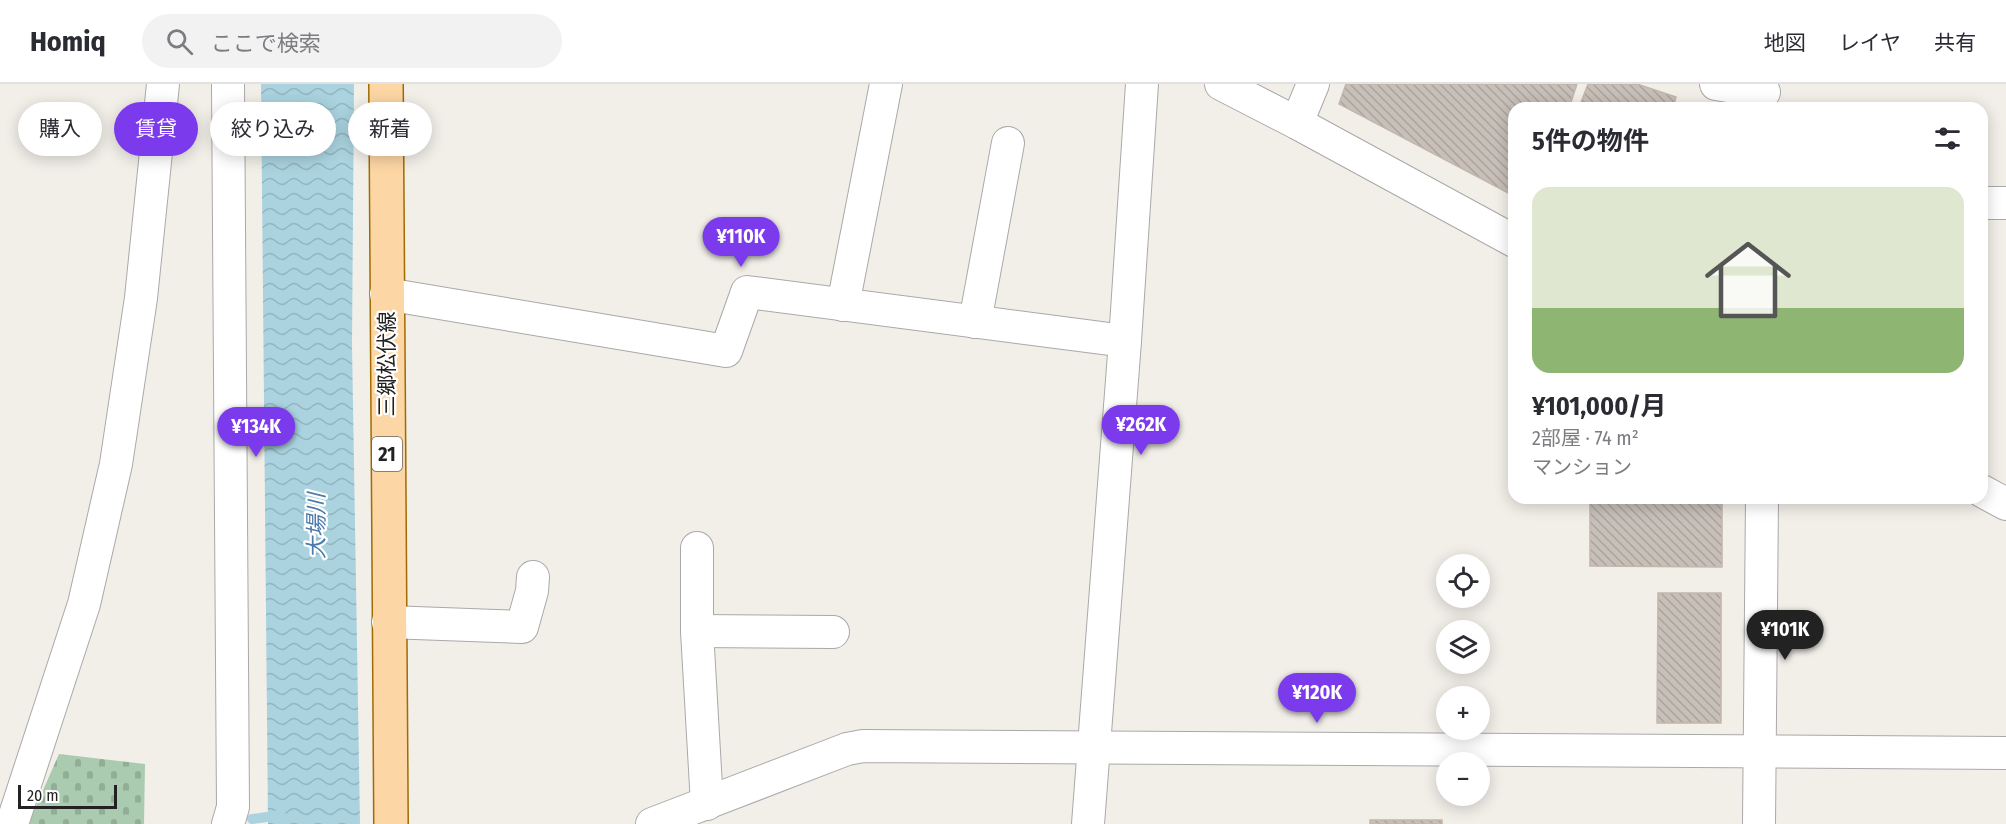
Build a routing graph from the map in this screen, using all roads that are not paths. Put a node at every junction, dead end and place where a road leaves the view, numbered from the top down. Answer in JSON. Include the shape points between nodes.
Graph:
{"nodes":[{"id":1,"x":163,"y":84,"type":"edge"},
{"id":2,"x":228,"y":84,"type":"edge"},
{"id":3,"x":386,"y":84,"type":"edge"},
{"id":4,"x":886,"y":84,"type":"edge"},
{"id":5,"x":1142,"y":84,"type":"edge"},
{"id":6,"x":1221,"y":84,"type":"edge"},
{"id":7,"x":1313,"y":84,"type":"edge"},
{"id":8,"x":1716,"y":84,"type":"edge"},
{"id":9,"x":1764,"y":95,"type":"edge"},
{"id":10,"x":1297,"y":123,"type":"junction"},
{"id":11,"x":1008,"y":143,"type":"dead end"},
{"id":12,"x":1988,"y":203,"type":"edge"},
{"id":13,"x":2006,"y":203,"type":"edge"},
{"id":14,"x":1508,"y":238,"type":"edge"},
{"id":15,"x":386,"y":294,"type":"junction"},
{"id":16,"x":843,"y":305,"type":"junction"},
{"id":17,"x":975,"y":322,"type":"junction"},
{"id":18,"x":1125,"y":341,"type":"junction"},
{"id":19,"x":1988,"y":494,"type":"edge"},
{"id":20,"x":1762,"y":504,"type":"edge"},
{"id":21,"x":2006,"y":504,"type":"edge"},
{"id":22,"x":698,"y":548,"type":"dead end"},
{"id":23,"x":532,"y":577,"type":"dead end"},
{"id":24,"x":388,"y":622,"type":"junction"},
{"id":25,"x":697,"y":631,"type":"junction"},
{"id":26,"x":832,"y":632,"type":"dead end"},
{"id":27,"x":1093,"y":748,"type":"junction"},
{"id":28,"x":1760,"y":751,"type":"junction"},
{"id":29,"x":2006,"y":753,"type":"edge"},
{"id":30,"x":706,"y":804,"type":"junction"},
{"id":31,"x":12,"y":824,"type":"edge"},
{"id":32,"x":228,"y":824,"type":"edge"},
{"id":33,"x":391,"y":824,"type":"edge"},
{"id":34,"x":652,"y":824,"type":"edge"},
{"id":35,"x":1088,"y":824,"type":"edge"},
{"id":36,"x":1759,"y":824,"type":"edge"}],
"edges":[{"from":1,"to":31,"type":"street","via":[[141,298],[116,464],[84,604]]},
{"from":2,"to":32,"type":"street","via":[[233,807]]},
{"from":3,"to":15,"type":"main road","name":"三郷松伏線","number":"21"},
{"from":4,"to":16,"type":"street"},
{"from":5,"to":18,"type":"street"},
{"from":6,"to":10,"type":"street"},
{"from":7,"to":10,"type":"street"},
{"from":8,"to":9,"type":"street"},
{"from":10,"to":14,"type":"street"},
{"from":11,"to":17,"type":"street"},
{"from":12,"to":13,"type":"street"},
{"from":15,"to":16,"type":"street","via":[[726,351],[747,292]]},
{"from":15,"to":24,"type":"main road","name":"三郷松伏線","number":"21"},
{"from":16,"to":17,"type":"street"},
{"from":17,"to":18,"type":"street"},
{"from":18,"to":27,"type":"street"},
{"from":19,"to":21,"type":"street"},
{"from":20,"to":28,"type":"street"},
{"from":22,"to":25,"type":"street"},
{"from":23,"to":24,"type":"street","via":[[522,627]]},
{"from":24,"to":33,"type":"main road","name":"三郷松伏線","number":"21"},
{"from":25,"to":26,"type":"street"},
{"from":25,"to":30,"type":"street"},
{"from":27,"to":28,"type":"street"},
{"from":27,"to":30,"type":"street","via":[[862,746]]},
{"from":27,"to":35,"type":"street"},
{"from":28,"to":29,"type":"street"},
{"from":28,"to":36,"type":"street"},
{"from":30,"to":34,"type":"street"}]}
